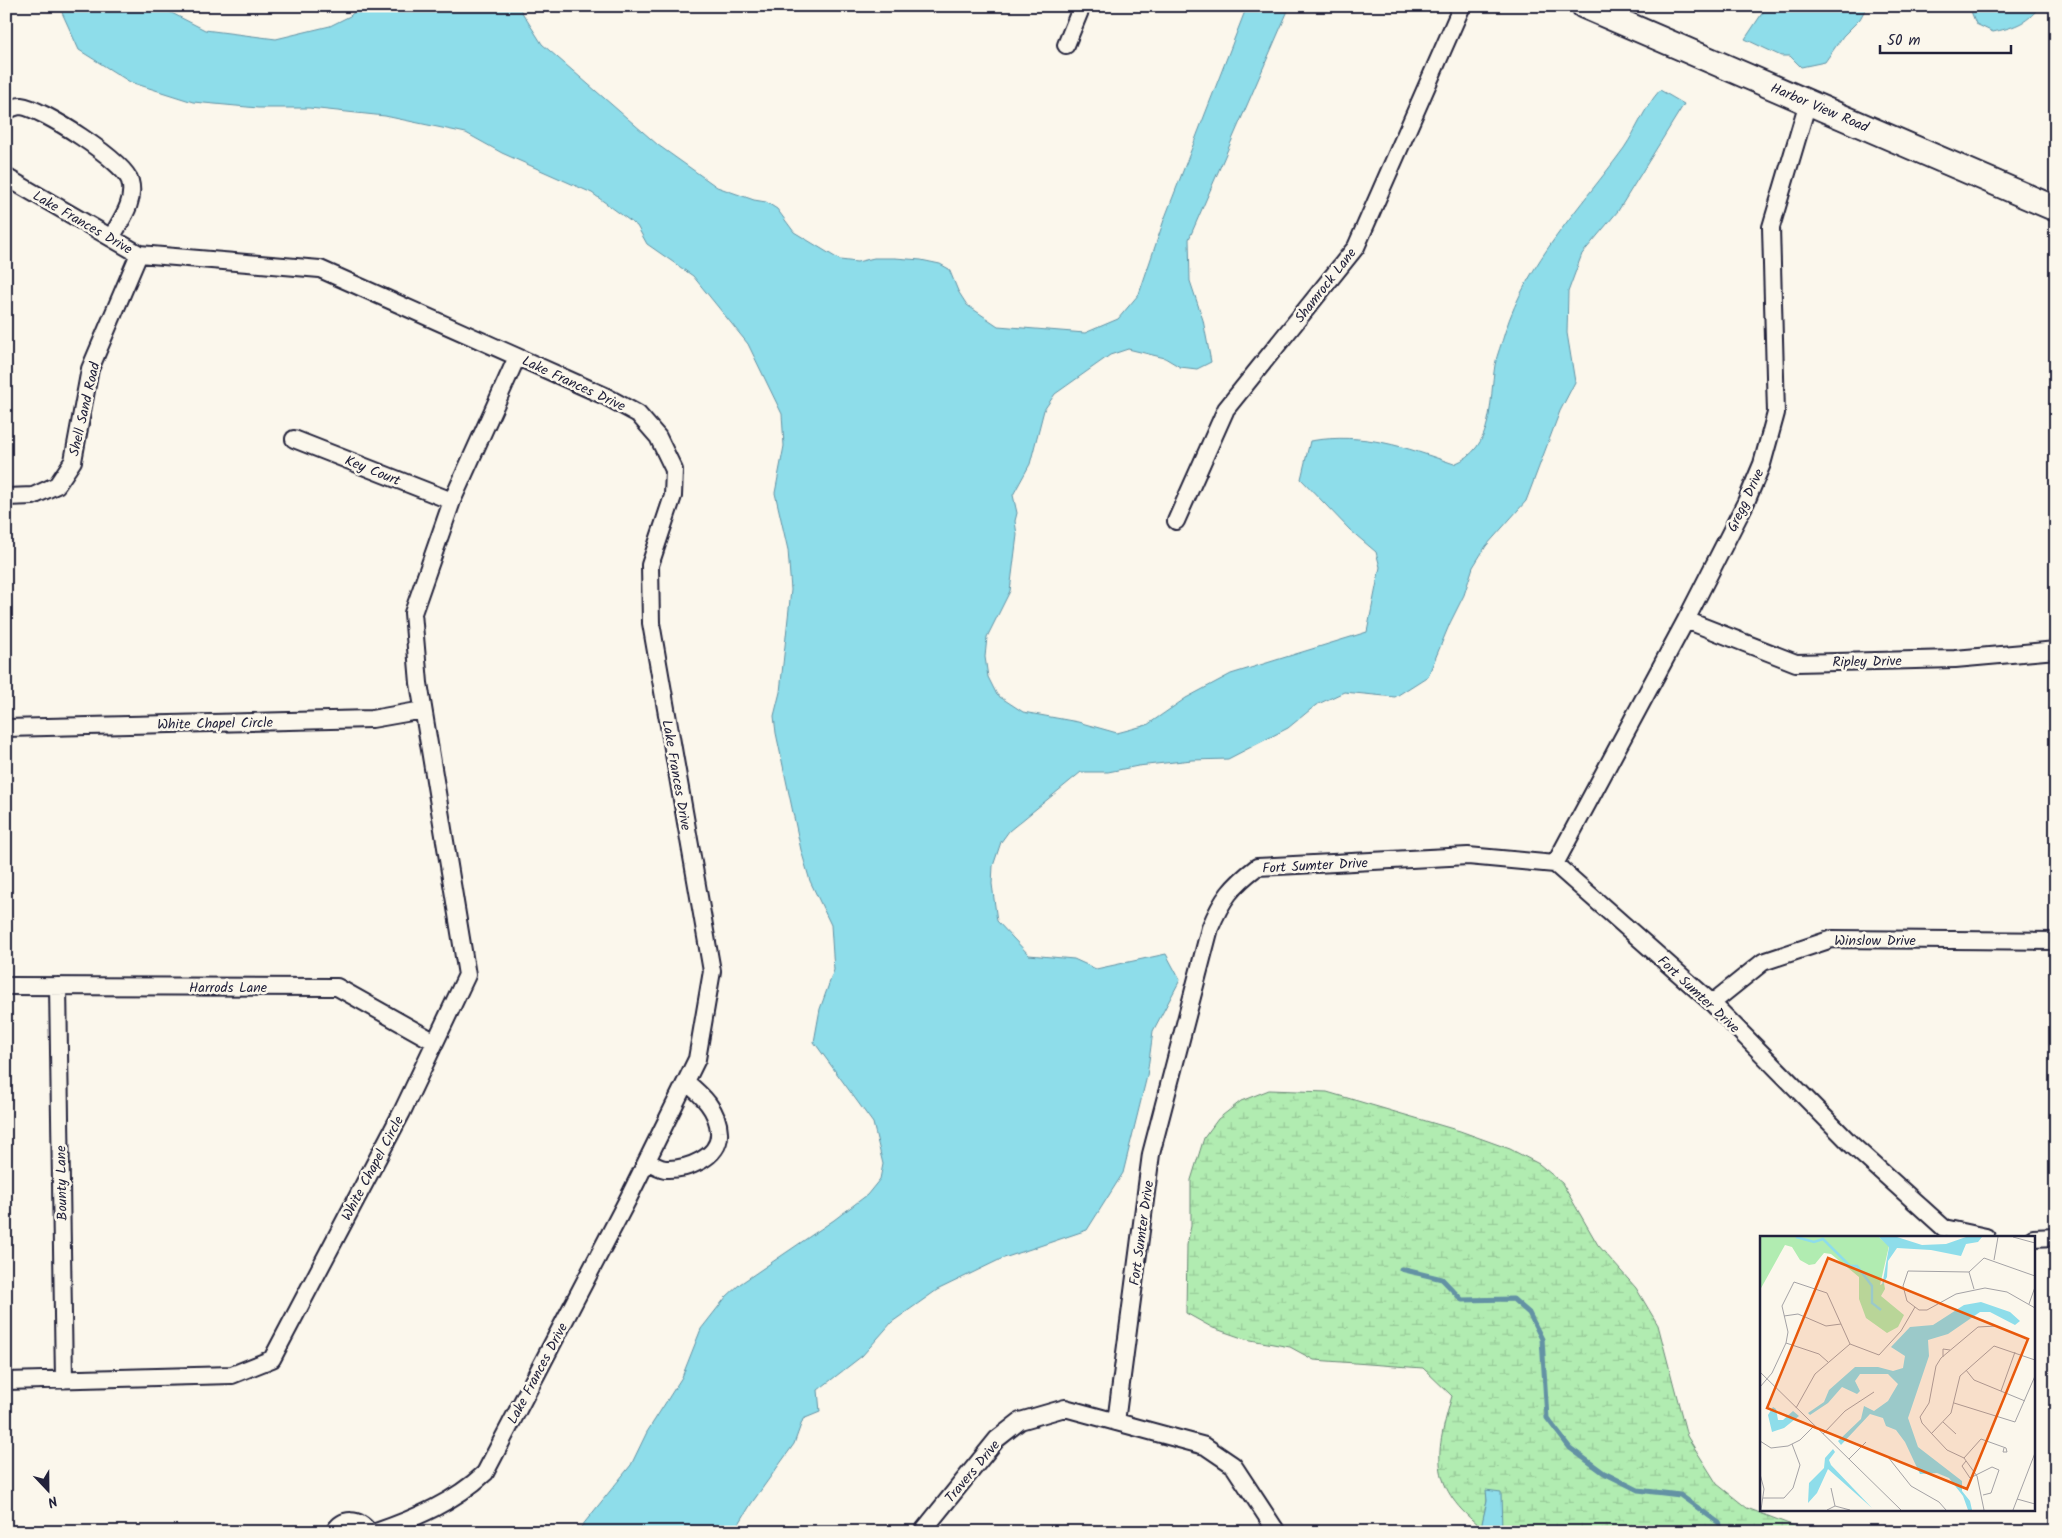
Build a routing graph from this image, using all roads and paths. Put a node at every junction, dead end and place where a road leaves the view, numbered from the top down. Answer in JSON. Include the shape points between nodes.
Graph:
{"nodes":[{"id":1,"x":1082,"y":6,"type":"edge"},
{"id":2,"x":1462,"y":6,"type":"edge"},
{"id":3,"x":1584,"y":6,"type":"edge"},
{"id":4,"x":1066,"y":45,"type":"dead end"},
{"id":5,"x":1808,"y":102,"type":"junction"},
{"id":6,"x":6,"y":111,"type":"edge"},
{"id":7,"x":6,"y":177,"type":"edge"},
{"id":8,"x":2056,"y":209,"type":"edge"},
{"id":9,"x":111,"y":238,"type":"junction"},
{"id":10,"x":139,"y":254,"type":"junction"},
{"id":11,"x":517,"y":357,"type":"junction"},
{"id":12,"x":294,"y":439,"type":"dead end"},
{"id":13,"x":6,"y":497,"type":"edge"},
{"id":14,"x":452,"y":501,"type":"junction"},
{"id":15,"x":1176,"y":521,"type":"dead end"},
{"id":16,"x":1686,"y":620,"type":"junction"},
{"id":17,"x":2056,"y":650,"type":"edge"},
{"id":18,"x":423,"y":710,"type":"junction"},
{"id":19,"x":6,"y":728,"type":"edge"},
{"id":20,"x":1555,"y":864,"type":"junction"},
{"id":21,"x":2056,"y":941,"type":"edge"},
{"id":22,"x":6,"y":986,"type":"edge"},
{"id":23,"x":58,"y":986,"type":"junction"},
{"id":24,"x":1712,"y":1003,"type":"junction"},
{"id":25,"x":435,"y":1042,"type":"junction"},
{"id":26,"x":686,"y":1082,"type":"junction"},
{"id":27,"x":647,"y":1161,"type":"junction"},
{"id":28,"x":1981,"y":1236,"type":"edge"},
{"id":29,"x":2056,"y":1237,"type":"edge"},
{"id":30,"x":2034,"y":1238,"type":"edge"},
{"id":31,"x":64,"y":1380,"type":"junction"},
{"id":32,"x":6,"y":1381,"type":"edge"},
{"id":33,"x":1116,"y":1422,"type":"junction"},
{"id":34,"x":334,"y":1532,"type":"edge"},
{"id":35,"x":369,"y":1532,"type":"edge"},
{"id":36,"x":376,"y":1532,"type":"edge"},
{"id":37,"x":922,"y":1532,"type":"edge"},
{"id":38,"x":1277,"y":1532,"type":"edge"}],
"edges":[{"from":1,"to":4,"type":"street"},
{"from":2,"to":15,"type":"street","name":"Shamrock Lane","via":[[1356,247],[1226,409]]},
{"from":3,"to":5,"type":"main road","name":"Harbor View Road"},
{"from":5,"to":8,"type":"main road","name":"Harbor View Road"},
{"from":5,"to":16,"type":"street","name":"Gregg Drive","via":[[1771,226],[1776,413],[1762,464],[1746,502]]},
{"from":6,"to":9,"type":"street","via":[[20,106],[48,115],[118,166],[130,181],[130,204]]},
{"from":7,"to":9,"type":"street","name":"Lake Frances Drive"},
{"from":9,"to":10,"type":"street","name":"Lake Frances Drive"},
{"from":10,"to":11,"type":"street","name":"Lake Frances Drive","via":[[320,269]]},
{"from":10,"to":13,"type":"street","name":"Shell Sand Road","via":[[90,369],[73,461],[57,484],[33,496]]},
{"from":11,"to":14,"type":"street","name":"White Chapel Circle"},
{"from":11,"to":26,"type":"street","name":"Lake Frances Drive","via":[[638,414],[658,437],[674,470],[673,496],[650,565],[651,623],[712,971],[697,1059]]},
{"from":12,"to":14,"type":"street","name":"Key Court"},
{"from":14,"to":18,"type":"street","name":"White Chapel Circle","via":[[413,613]]},
{"from":16,"to":17,"type":"street","name":"Ripley Drive","via":[[1796,663],[1955,659]]},
{"from":16,"to":20,"type":"street","name":"Gregg Drive"},
{"from":18,"to":19,"type":"street","name":"White Chapel Circle","via":[[372,719]]},
{"from":18,"to":25,"type":"street","name":"White Chapel Circle","via":[[467,975]]},
{"from":20,"to":24,"type":"street","name":"Fort Sumter Drive"},
{"from":20,"to":33,"type":"street","name":"Fort Sumter Drive","via":[[1468,856],[1257,867],[1221,901],[1210,928],[1151,1154]]},
{"from":21,"to":24,"type":"street","name":"Winslow Drive","via":[[1832,939],[1763,962]]},
{"from":22,"to":23,"type":"street","name":"Harrods Lane"},
{"from":23,"to":25,"type":"street","name":"Harrods Lane","via":[[337,987]]},
{"from":23,"to":31,"type":"street","name":"Bounty Lane"},
{"from":24,"to":28,"type":"street","name":"Fort Sumter Drive","via":[[1852,1145],[1944,1228]]},
{"from":25,"to":31,"type":"street","name":"White Chapel Circle","via":[[402,1112],[272,1359],[232,1375]]},
{"from":26,"to":27,"type":"street","name":"Lake Frances Drive"},
{"from":26,"to":27,"type":"street","via":[[714,1111],[720,1135],[714,1150],[694,1164],[676,1168],[662,1169]]},
{"from":27,"to":36,"type":"street","name":"Lake Frances Drive","via":[[485,1473],[469,1488],[421,1516]]},
{"from":29,"to":30,"type":"street"},
{"from":31,"to":32,"type":"street","name":"White Chapel Circle"},
{"from":33,"to":37,"type":"street","name":"Travers Drive","via":[[1065,1408],[1020,1421],[997,1439]]},
{"from":33,"to":38,"type":"street","via":[[1205,1446],[1233,1465]]},
{"from":34,"to":35,"type":"street","via":[[342,1522],[354,1520],[364,1524]]}]}
